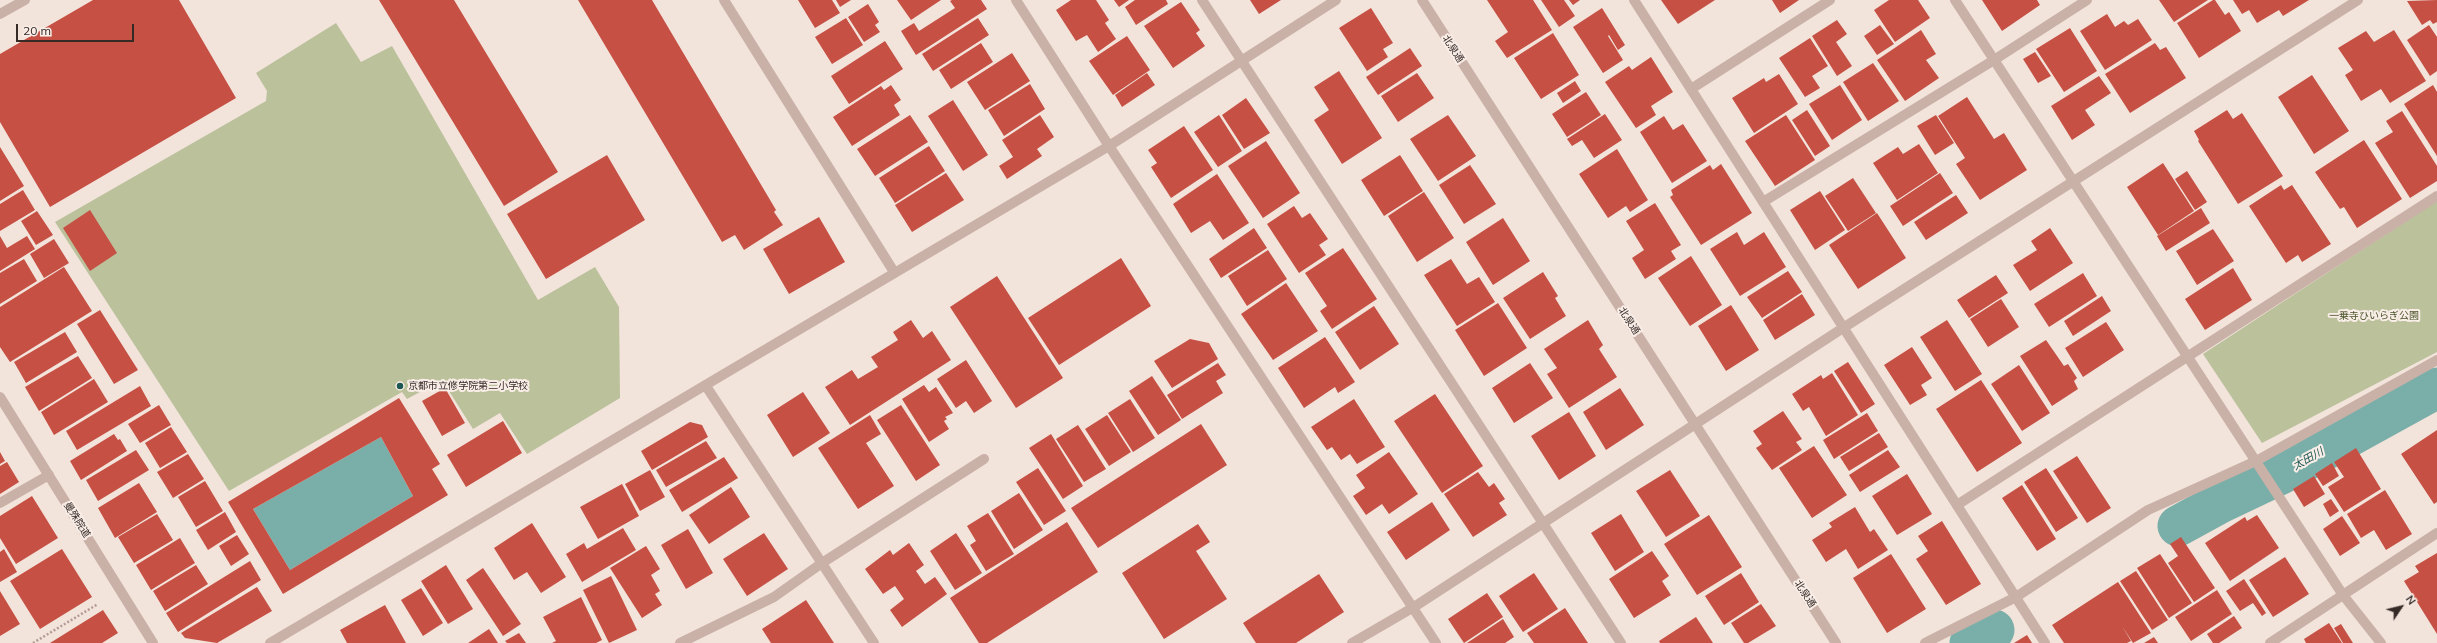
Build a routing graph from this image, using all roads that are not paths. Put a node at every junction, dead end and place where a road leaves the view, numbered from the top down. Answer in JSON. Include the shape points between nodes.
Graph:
{"nodes":[{"id":1,"x":25,"y":0,"type":"edge"},
{"id":2,"x":724,"y":0,"type":"edge"},
{"id":3,"x":1016,"y":0,"type":"edge"},
{"id":4,"x":1202,"y":0,"type":"edge"},
{"id":5,"x":1336,"y":0,"type":"edge"},
{"id":6,"x":1422,"y":0,"type":"edge"},
{"id":7,"x":1634,"y":0,"type":"edge"},
{"id":8,"x":1830,"y":0,"type":"edge"},
{"id":9,"x":1955,"y":0,"type":"edge"},
{"id":10,"x":2087,"y":0,"type":"edge"},
{"id":11,"x":2358,"y":0,"type":"edge"},
{"id":12,"x":0,"y":14,"type":"edge"},
{"id":13,"x":1994,"y":60,"type":"junction"},
{"id":14,"x":1240,"y":62,"type":"junction"},
{"id":15,"x":1691,"y":89,"type":"junction"},
{"id":16,"x":1109,"y":146,"type":"junction"},
{"id":17,"x":2074,"y":182,"type":"junction"},
{"id":18,"x":2437,"y":196,"type":"edge"},
{"id":19,"x":1763,"y":202,"type":"junction"},
{"id":20,"x":894,"y":272,"type":"junction"},
{"id":21,"x":1843,"y":328,"type":"junction"},
{"id":22,"x":2187,"y":356,"type":"junction"},
{"id":23,"x":2437,"y":360,"type":"edge"},
{"id":24,"x":706,"y":386,"type":"junction"},
{"id":25,"x":0,"y":397,"type":"edge"},
{"id":26,"x":1695,"y":424,"type":"junction"},
{"id":27,"x":984,"y":459,"type":"dead end"},
{"id":28,"x":2256,"y":461,"type":"junction"},
{"id":29,"x":49,"y":475,"type":"junction"},
{"id":30,"x":0,"y":503,"type":"edge"},
{"id":31,"x":1957,"y":505,"type":"junction"},
{"id":32,"x":1541,"y":523,"type":"junction"},
{"id":33,"x":2437,"y":533,"type":"edge"},
{"id":34,"x":822,"y":563,"type":"junction"},
{"id":35,"x":2343,"y":595,"type":"junction"},
{"id":36,"x":2016,"y":597,"type":"junction"},
{"id":37,"x":1414,"y":608,"type":"junction"},
{"id":38,"x":153,"y":643,"type":"edge"},
{"id":39,"x":270,"y":643,"type":"edge"},
{"id":40,"x":680,"y":643,"type":"edge"},
{"id":41,"x":874,"y":643,"type":"edge"},
{"id":42,"x":1352,"y":643,"type":"edge"},
{"id":43,"x":1436,"y":643,"type":"edge"},
{"id":44,"x":1621,"y":643,"type":"edge"},
{"id":45,"x":1836,"y":643,"type":"edge"},
{"id":46,"x":1925,"y":643,"type":"edge"},
{"id":47,"x":2045,"y":643,"type":"edge"},
{"id":48,"x":2270,"y":643,"type":"edge"},
{"id":49,"x":2381,"y":643,"type":"edge"}],
"edges":[{"from":1,"to":12,"type":"street"},
{"from":2,"to":20,"type":"street"},
{"from":3,"to":16,"type":"street"},
{"from":4,"to":14,"type":"street"},
{"from":5,"to":14,"type":"street"},
{"from":6,"to":26,"type":"street","name":"北泉通"},
{"from":7,"to":15,"type":"street"},
{"from":8,"to":15,"type":"street"},
{"from":9,"to":13,"type":"street"},
{"from":10,"to":13,"type":"street"},
{"from":11,"to":17,"type":"street"},
{"from":13,"to":17,"type":"street"},
{"from":13,"to":19,"type":"street"},
{"from":14,"to":16,"type":"street"},
{"from":14,"to":32,"type":"street"},
{"from":15,"to":19,"type":"street"},
{"from":16,"to":20,"type":"street"},
{"from":16,"to":37,"type":"street"},
{"from":17,"to":21,"type":"street"},
{"from":17,"to":22,"type":"street"},
{"from":18,"to":22,"type":"street"},
{"from":19,"to":21,"type":"street"},
{"from":20,"to":24,"type":"street"},
{"from":21,"to":26,"type":"street"},
{"from":21,"to":31,"type":"street"},
{"from":22,"to":28,"type":"street"},
{"from":22,"to":31,"type":"street"},
{"from":23,"to":28,"type":"street"},
{"from":24,"to":34,"type":"street"},
{"from":24,"to":39,"type":"street"},
{"from":25,"to":29,"type":"street","name":"曼殊院道"},
{"from":26,"to":32,"type":"street"},
{"from":26,"to":45,"type":"street","name":"北泉通"},
{"from":27,"to":34,"type":"street"},
{"from":28,"to":35,"type":"street"},
{"from":28,"to":36,"type":"street","via":[[2148,510]]},
{"from":29,"to":30,"type":"street"},
{"from":29,"to":38,"type":"street","name":"曼殊院道"},
{"from":31,"to":36,"type":"street"},
{"from":32,"to":37,"type":"street"},
{"from":32,"to":44,"type":"street"},
{"from":33,"to":35,"type":"street"},
{"from":34,"to":40,"type":"street","via":[[774,597]]},
{"from":34,"to":41,"type":"street"},
{"from":35,"to":48,"type":"street"},
{"from":35,"to":49,"type":"street"},
{"from":36,"to":46,"type":"street"},
{"from":36,"to":47,"type":"street"},
{"from":37,"to":42,"type":"street"},
{"from":37,"to":43,"type":"street"}]}
